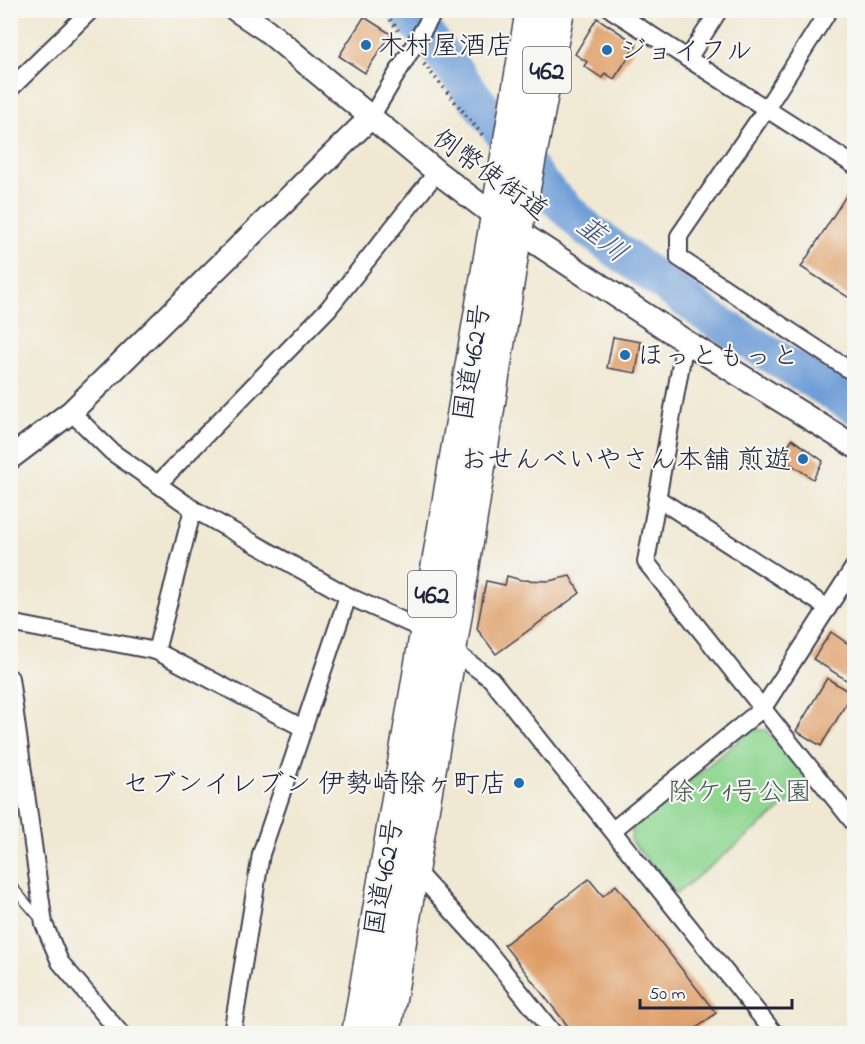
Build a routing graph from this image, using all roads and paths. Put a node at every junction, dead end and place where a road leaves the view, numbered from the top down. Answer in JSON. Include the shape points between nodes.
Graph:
{"nodes":[{"id":1,"x":91,"y":10,"type":"edge"},
{"id":2,"x":236,"y":10,"type":"edge"},
{"id":3,"x":383,"y":10,"type":"edge"},
{"id":4,"x":531,"y":10,"type":"edge"},
{"id":5,"x":559,"y":10,"type":"edge"},
{"id":6,"x":612,"y":10,"type":"edge"},
{"id":7,"x":719,"y":10,"type":"edge"},
{"id":8,"x":829,"y":10,"type":"edge"},
{"id":9,"x":434,"y":11,"type":"edge"},
{"id":10,"x":414,"y":44,"type":"junction"},
{"id":11,"x":688,"y":59,"type":"junction"},
{"id":12,"x":10,"y":89,"type":"edge"},
{"id":13,"x":766,"y":109,"type":"junction"},
{"id":14,"x":371,"y":117,"type":"junction"},
{"id":15,"x":498,"y":150,"type":"junction"},
{"id":16,"x":855,"y":165,"type":"edge"},
{"id":17,"x":437,"y":172,"type":"junction"},
{"id":18,"x":506,"y":223,"type":"junction"},
{"id":19,"x":685,"y":341,"type":"junction"},
{"id":20,"x":855,"y":373,"type":"edge"},
{"id":21,"x":71,"y":412,"type":"junction"},
{"id":22,"x":855,"y":446,"type":"edge"},
{"id":23,"x":10,"y":458,"type":"edge"},
{"id":24,"x":158,"y":484,"type":"junction"},
{"id":25,"x":657,"y":498,"type":"junction"},
{"id":26,"x":193,"y":509,"type":"junction"},
{"id":27,"x":855,"y":567,"type":"edge"},
{"id":28,"x":348,"y":596,"type":"junction"},
{"id":29,"x":828,"y":608,"type":"junction"},
{"id":30,"x":10,"y":623,"type":"edge"},
{"id":31,"x":426,"y":631,"type":"junction"},
{"id":32,"x":156,"y":651,"type":"junction"},
{"id":33,"x":451,"y":651,"type":"junction"},
{"id":34,"x":10,"y":678,"type":"edge"},
{"id":35,"x":763,"y":708,"type":"junction"},
{"id":36,"x":303,"y":728,"type":"junction"},
{"id":37,"x":855,"y":823,"type":"edge"},
{"id":38,"x":614,"y":830,"type":"junction"},
{"id":39,"x":413,"y":868,"type":"junction"},
{"id":40,"x":10,"y":884,"type":"edge"},
{"id":41,"x":44,"y":924,"type":"junction"},
{"id":42,"x":121,"y":1034,"type":"edge"},
{"id":43,"x":232,"y":1034,"type":"edge"},
{"id":44,"x":357,"y":1034,"type":"edge"},
{"id":45,"x":385,"y":1034,"type":"edge"},
{"id":46,"x":554,"y":1034,"type":"edge"},
{"id":47,"x":775,"y":1034,"type":"edge"}],
"edges":[{"from":1,"to":12,"type":"street"},
{"from":2,"to":14,"type":"main road","name":"例幣使街道"},
{"from":3,"to":10,"type":"path"},
{"from":4,"to":15,"type":"highway","name":"国道462号","number":"462","via":[[515,108]]},
{"from":5,"to":18,"type":"highway","name":"国道462号","number":"462","via":[[526,184]]},
{"from":6,"to":11,"type":"street"},
{"from":7,"to":11,"type":"street"},
{"from":8,"to":13,"type":"street"},
{"from":9,"to":10,"type":"street"},
{"from":10,"to":14,"type":"street"},
{"from":10,"to":15,"type":"path"},
{"from":11,"to":13,"type":"street"},
{"from":13,"to":16,"type":"street"},
{"from":13,"to":20,"type":"street","via":[[679,236],[679,258]]},
{"from":14,"to":17,"type":"main road","name":"例幣使街道"},
{"from":14,"to":21,"type":"main road"},
{"from":15,"to":18,"type":"highway","name":"国道462号","number":"462"},
{"from":17,"to":18,"type":"main road","name":"例幣使街道"},
{"from":17,"to":24,"type":"street","via":[[328,309]]},
{"from":18,"to":19,"type":"main road","name":"例幣使街道"},
{"from":18,"to":31,"type":"highway","name":"国道462号","number":"462"},
{"from":18,"to":33,"type":"highway","name":"国道462号","number":"462"},
{"from":19,"to":22,"type":"main road","name":"例幣使街道"},
{"from":19,"to":25,"type":"street"},
{"from":21,"to":23,"type":"main road"},
{"from":21,"to":24,"type":"street","via":[[112,452]]},
{"from":24,"to":26,"type":"street"},
{"from":25,"to":29,"type":"street"},
{"from":25,"to":35,"type":"street","via":[[646,562]]},
{"from":26,"to":28,"type":"street"},
{"from":26,"to":32,"type":"street"},
{"from":27,"to":29,"type":"street"},
{"from":28,"to":31,"type":"street"},
{"from":28,"to":36,"type":"street"},
{"from":29,"to":35,"type":"street"},
{"from":30,"to":32,"type":"street"},
{"from":31,"to":33,"type":"street"},
{"from":31,"to":44,"type":"highway","name":"国道462号","number":"462"},
{"from":32,"to":36,"type":"street"},
{"from":33,"to":38,"type":"street","via":[[491,679]]},
{"from":33,"to":39,"type":"highway","name":"国道462号","number":"462"},
{"from":34,"to":41,"type":"street"},
{"from":35,"to":37,"type":"street"},
{"from":35,"to":38,"type":"street"},
{"from":36,"to":43,"type":"street","via":[[261,854]]},
{"from":38,"to":47,"type":"street"},
{"from":39,"to":45,"type":"highway","name":"国道462号","number":"462"},
{"from":39,"to":46,"type":"street","via":[[481,943]]},
{"from":40,"to":41,"type":"lane"},
{"from":41,"to":42,"type":"street","via":[[60,962]]}]}
